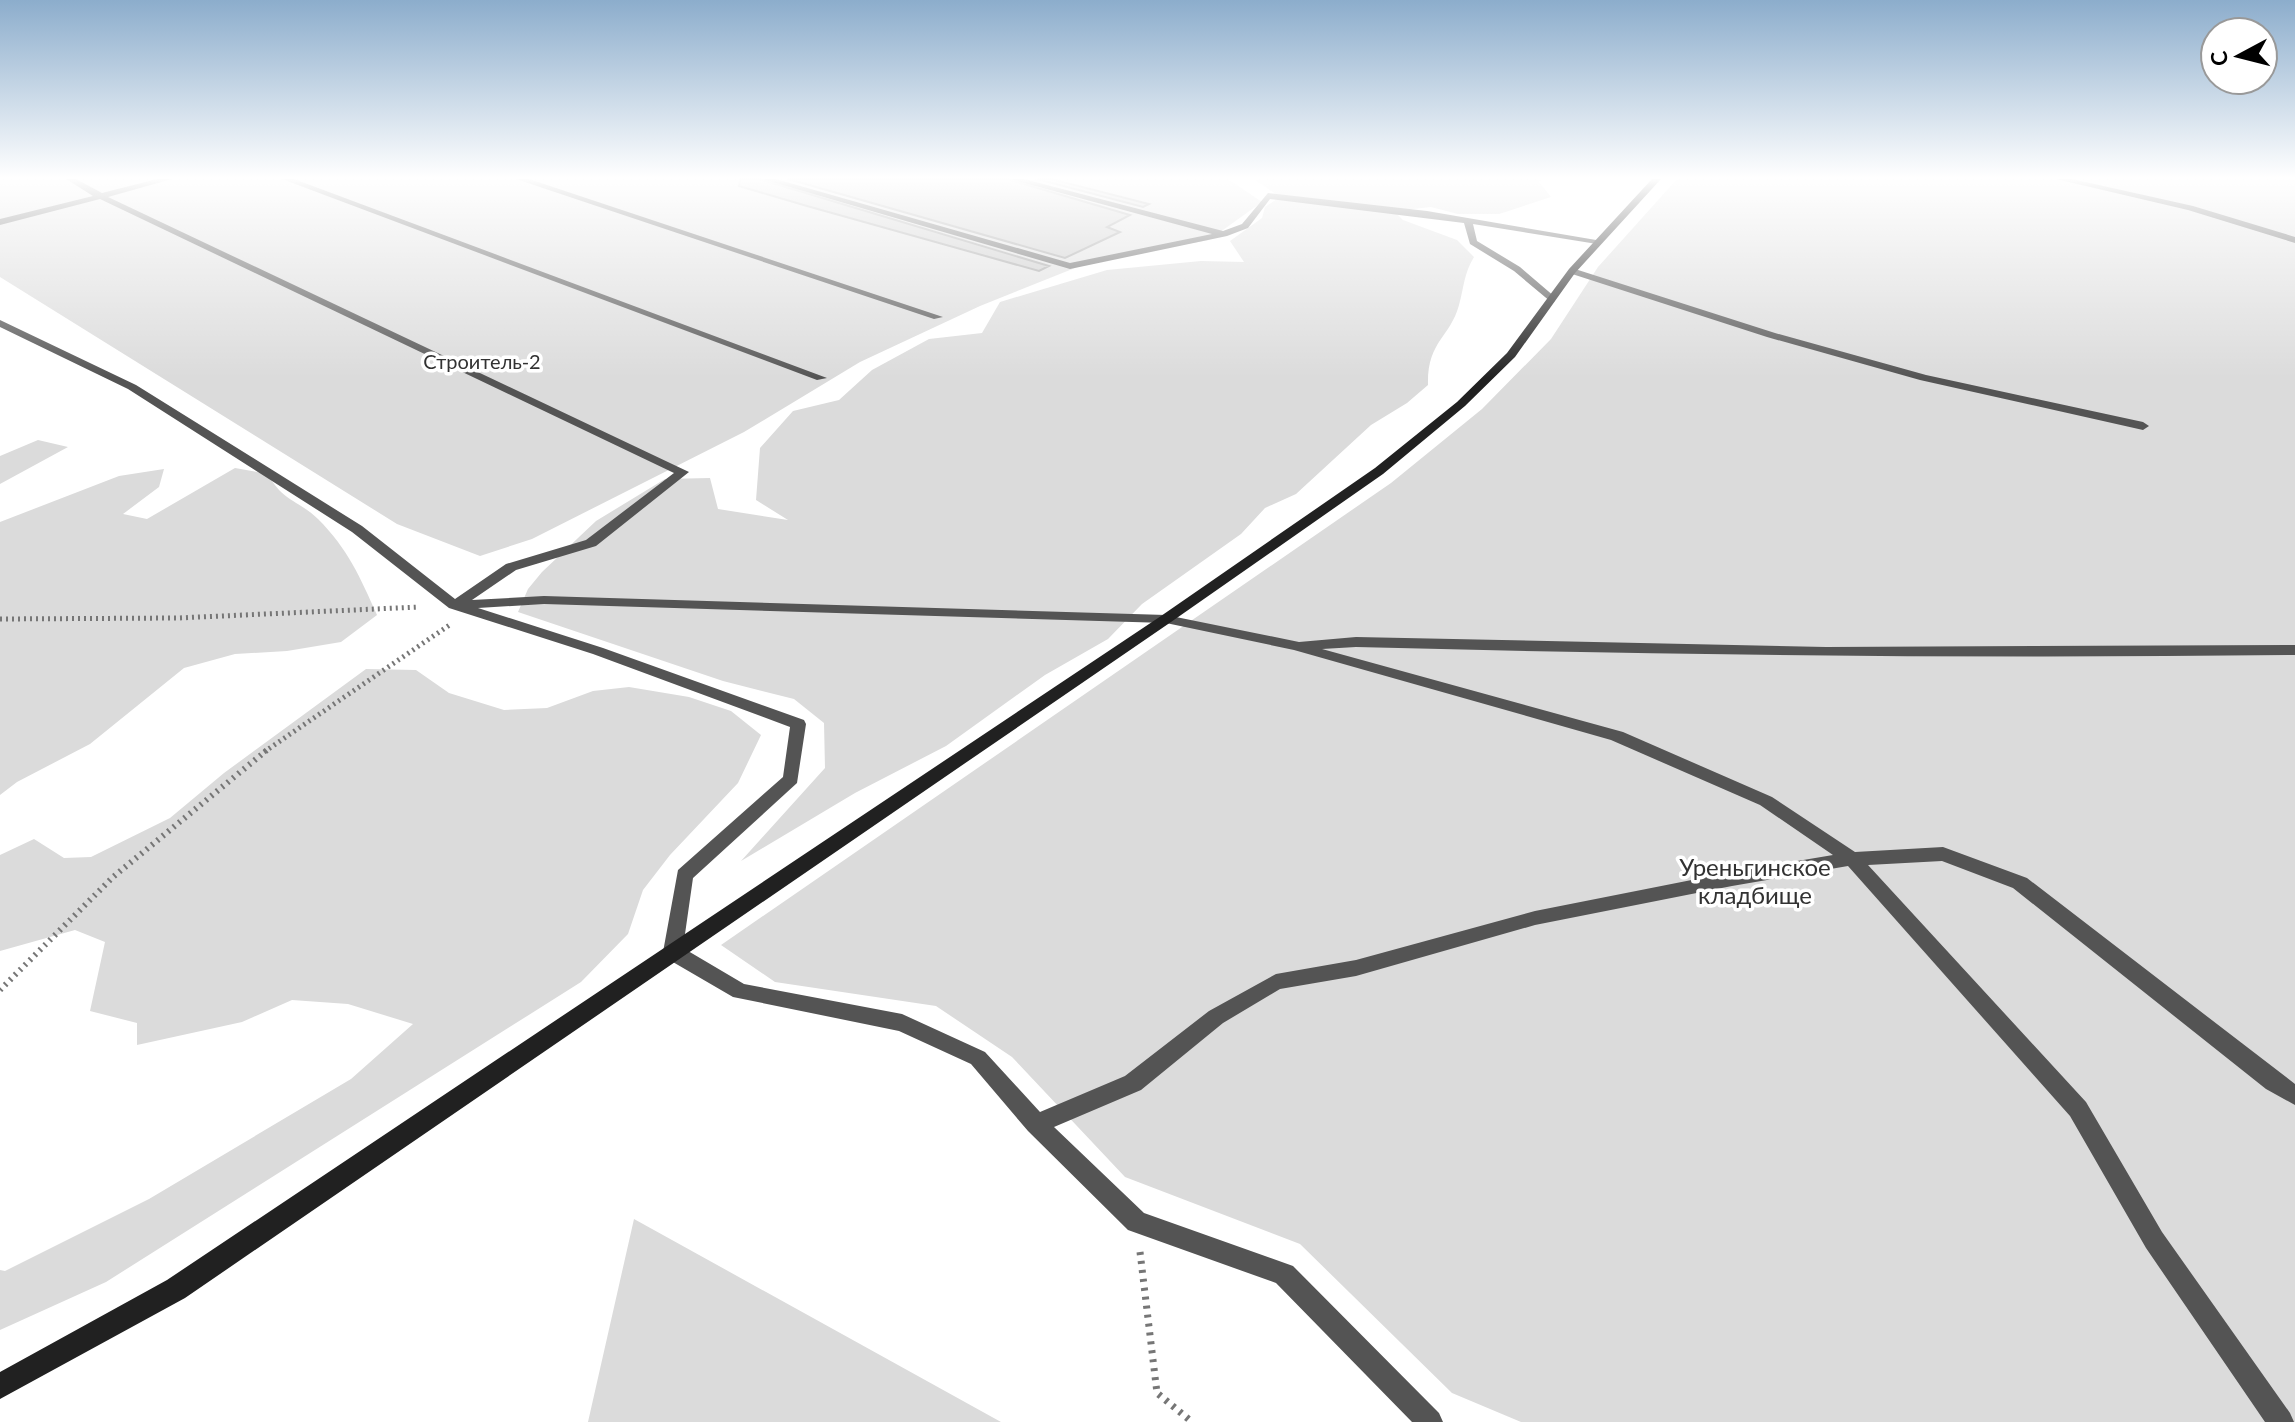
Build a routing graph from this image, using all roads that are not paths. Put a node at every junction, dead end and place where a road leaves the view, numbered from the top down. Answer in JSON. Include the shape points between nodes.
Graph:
{"nodes":[{"id":1,"x":204,"y":245,"type":"edge"},
{"id":2,"x":464,"y":245,"type":"edge"},
{"id":3,"x":721,"y":245,"type":"edge"},
{"id":4,"x":998,"y":245,"type":"edge"},
{"id":5,"x":1169,"y":245,"type":"edge"},
{"id":6,"x":1478,"y":245,"type":"edge"},
{"id":7,"x":1593,"y":245,"type":"edge"},
{"id":8,"x":1572,"y":271,"type":"junction"},
{"id":9,"x":1551,"y":299,"type":"junction"},
{"id":10,"x":938,"y":317,"type":"dead end"},
{"id":11,"x":0,"y":323,"type":"edge"},
{"id":12,"x":821,"y":378,"type":"dead end"},
{"id":13,"x":2143,"y":426,"type":"dead end"},
{"id":14,"x":454,"y":605,"type":"junction"},
{"id":15,"x":1166,"y":619,"type":"junction"},
{"id":16,"x":1296,"y":646,"type":"junction"},
{"id":17,"x":2295,"y":650,"type":"edge"},
{"id":18,"x":1852,"y":859,"type":"junction"},
{"id":19,"x":673,"y":952,"type":"junction"},
{"id":20,"x":2295,"y":1095,"type":"edge"},
{"id":21,"x":1036,"y":1124,"type":"junction"},
{"id":22,"x":0,"y":1386,"type":"edge"},
{"id":23,"x":1430,"y":1422,"type":"edge"},
{"id":24,"x":2281,"y":1422,"type":"edge"}],
"edges":[{"from":1,"to":14,"type":"street","via":[[683,472],[591,543],[511,567]]},
{"from":2,"to":12,"type":"street"},
{"from":3,"to":10,"type":"street"},
{"from":4,"to":5,"type":"street","via":[[1070,266]]},
{"from":6,"to":9,"type":"street"},
{"from":7,"to":8,"type":"main road"},
{"from":8,"to":9,"type":"main road"},
{"from":8,"to":13,"type":"street","via":[[1924,378]]},
{"from":9,"to":15,"type":"main road","via":[[1511,355],[1461,404],[1379,471]]},
{"from":11,"to":14,"type":"street","via":[[132,387],[357,529]]},
{"from":14,"to":15,"type":"street","via":[[544,600]]},
{"from":14,"to":19,"type":"street","via":[[798,724],[791,779],[684,875]]},
{"from":15,"to":16,"type":"street"},
{"from":15,"to":19,"type":"main road"},
{"from":16,"to":17,"type":"street","via":[[1356,642],[2034,654]]},
{"from":16,"to":18,"type":"street","via":[[1617,736],[1766,801]]},
{"from":18,"to":20,"type":"street","via":[[1943,854],[2020,883]]},
{"from":18,"to":21,"type":"street","via":[[1535,918],[1356,968],[1276,982],[1216,1017],[1133,1083]]},
{"from":18,"to":24,"type":"street","via":[[2078,1109],[2154,1240]]},
{"from":19,"to":21,"type":"street","via":[[740,991],[902,1023],[978,1058]]},
{"from":19,"to":22,"type":"main road","via":[[176,1289]]},
{"from":21,"to":23,"type":"street","via":[[1136,1222],[1284,1274]]}]}
